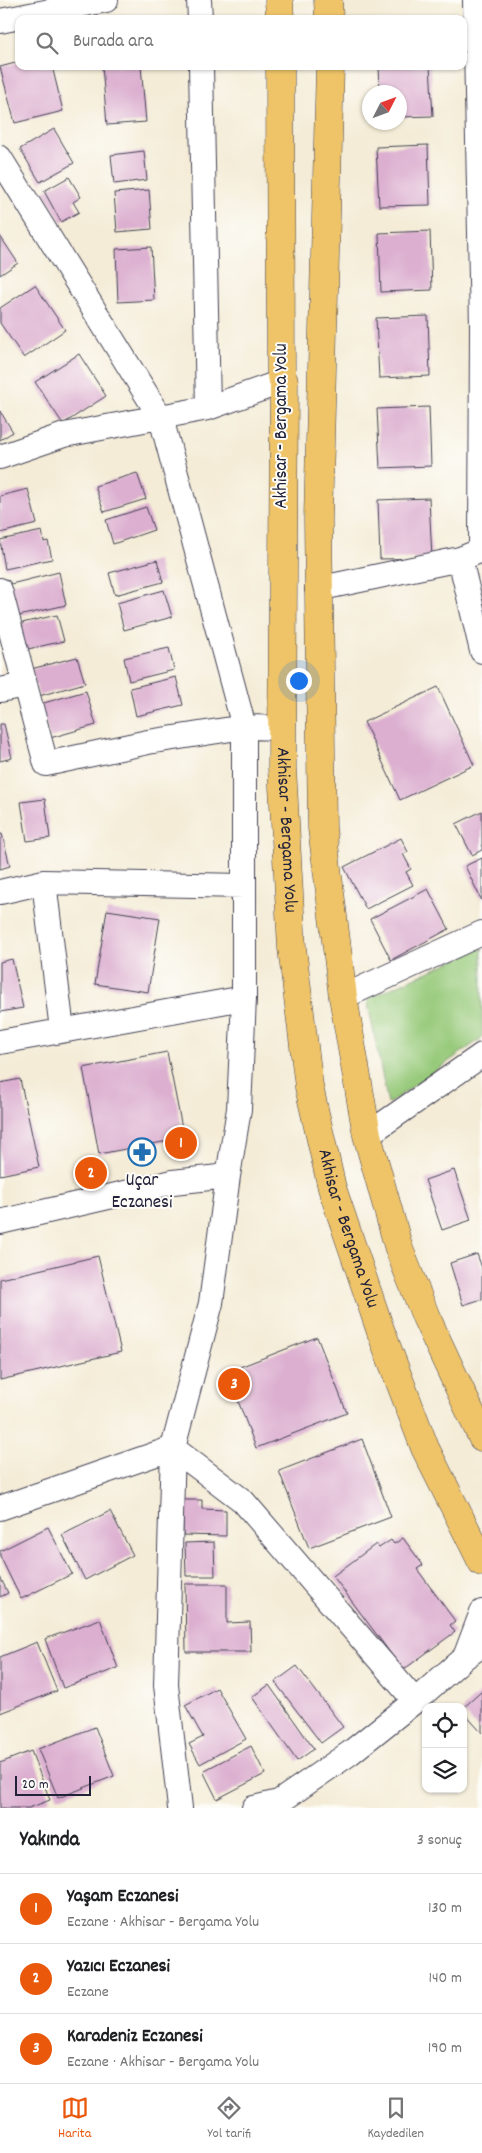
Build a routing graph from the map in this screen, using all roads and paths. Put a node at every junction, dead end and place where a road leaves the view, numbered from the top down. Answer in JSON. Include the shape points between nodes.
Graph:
{"nodes":[{"id":1,"x":106,"y":0,"type":"edge"},
{"id":2,"x":199,"y":0,"type":"edge"},
{"id":3,"x":280,"y":0,"type":"edge"},
{"id":4,"x":328,"y":0,"type":"edge"},
{"id":5,"x":475,"y":0,"type":"edge"},
{"id":6,"x":26,"y":15,"type":"edge"},
{"id":7,"x":200,"y":15,"type":"edge"},
{"id":8,"x":280,"y":15,"type":"edge"},
{"id":9,"x":329,"y":15,"type":"edge"},
{"id":10,"x":15,"y":17,"type":"edge"},
{"id":11,"x":0,"y":20,"type":"edge"},
{"id":12,"x":201,"y":70,"type":"edge"},
{"id":13,"x":280,"y":70,"type":"edge"},
{"id":14,"x":330,"y":70,"type":"edge"},
{"id":15,"x":0,"y":158,"type":"edge"},
{"id":16,"x":482,"y":326,"type":"edge"},
{"id":17,"x":284,"y":381,"type":"junction"},
{"id":18,"x":208,"y":408,"type":"junction"},
{"id":19,"x":161,"y":418,"type":"junction"},
{"id":20,"x":0,"y":457,"type":"edge"},
{"id":21,"x":474,"y":553,"type":"edge"},
{"id":22,"x":318,"y":589,"type":"junction"},
{"id":23,"x":0,"y":590,"type":"edge"},
{"id":24,"x":482,"y":651,"type":"edge"},
{"id":25,"x":25,"y":685,"type":"junction"},
{"id":26,"x":0,"y":690,"type":"edge"},
{"id":27,"x":244,"y":727,"type":"junction"},
{"id":28,"x":282,"y":728,"type":"junction"},
{"id":29,"x":44,"y":882,"type":"junction"},
{"id":30,"x":244,"y":886,"type":"junction"},
{"id":31,"x":0,"y":892,"type":"edge"},
{"id":32,"x":482,"y":934,"type":"edge"},
{"id":33,"x":343,"y":997,"type":"junction"},
{"id":34,"x":244,"y":998,"type":"junction"},
{"id":35,"x":62,"y":1030,"type":"junction"},
{"id":36,"x":0,"y":1042,"type":"edge"},
{"id":37,"x":482,"y":1055,"type":"edge"},
{"id":38,"x":367,"y":1135,"type":"junction"},
{"id":39,"x":228,"y":1176,"type":"junction"},
{"id":40,"x":0,"y":1222,"type":"edge"},
{"id":41,"x":482,"y":1437,"type":"edge"},
{"id":42,"x":174,"y":1448,"type":"junction"},
{"id":43,"x":0,"y":1508,"type":"edge"},
{"id":44,"x":482,"y":1562,"type":"edge"},
{"id":45,"x":482,"y":1612,"type":"edge"},
{"id":46,"x":473,"y":1651,"type":"edge"},
{"id":47,"x":415,"y":1701,"type":"junction"},
{"id":48,"x":180,"y":1808,"type":"edge"},
{"id":49,"x":254,"y":1808,"type":"edge"}],
"edges":[{"from":1,"to":6,"type":"street"},
{"from":2,"to":7,"type":"street"},
{"from":3,"to":8,"type":"main road"},
{"from":4,"to":9,"type":"main road"},
{"from":5,"to":16,"type":"street"},
{"from":10,"to":11,"type":"street"},
{"from":12,"to":18,"type":"street"},
{"from":13,"to":17,"type":"main road","name":"Akhisar - Bergama Yolu","via":[[281,366]]},
{"from":14,"to":22,"type":"main road","name":"Akhisar - Bergama Yolu"},
{"from":15,"to":19,"type":"street"},
{"from":16,"to":21,"type":"street"},
{"from":17,"to":18,"type":"street"},
{"from":17,"to":28,"type":"main road","name":"Akhisar - Bergama Yolu"},
{"from":18,"to":19,"type":"street"},
{"from":19,"to":20,"type":"street","via":[[64,436]]},
{"from":19,"to":27,"type":"street"},
{"from":21,"to":22,"type":"street"},
{"from":21,"to":24,"type":"street"},
{"from":22,"to":33,"type":"main road","name":"Akhisar - Bergama Yolu","via":[[322,828]]},
{"from":23,"to":25,"type":"street"},
{"from":25,"to":26,"type":"street"},
{"from":25,"to":27,"type":"street","via":[[46,764],[148,742]]},
{"from":27,"to":28,"type":"street"},
{"from":27,"to":30,"type":"street"},
{"from":28,"to":44,"type":"main road","name":"Akhisar - Bergama Yolu","via":[[292,948],[308,1088],[332,1188],[381,1332],[425,1448]]},
{"from":29,"to":30,"type":"street"},
{"from":29,"to":31,"type":"street"},
{"from":29,"to":35,"type":"street"},
{"from":30,"to":34,"type":"street"},
{"from":32,"to":33,"type":"street"},
{"from":33,"to":38,"type":"main road","name":"Akhisar - Bergama Yolu"},
{"from":34,"to":35,"type":"street"},
{"from":34,"to":39,"type":"street","via":[[239,1109]]},
{"from":35,"to":36,"type":"street"},
{"from":37,"to":38,"type":"street"},
{"from":38,"to":41,"type":"main road","name":"Akhisar - Bergama Yolu","via":[[399,1249],[426,1317]]},
{"from":39,"to":40,"type":"street","via":[[173,1182]]},
{"from":39,"to":42,"type":"street","via":[[211,1302]]},
{"from":42,"to":43,"type":"street"},
{"from":42,"to":47,"type":"street","via":[[243,1501]]},
{"from":42,"to":48,"type":"street","via":[[166,1685]]},
{"from":45,"to":46,"type":"street"},
{"from":46,"to":47,"type":"street"},
{"from":47,"to":49,"type":"street","via":[[350,1753],[279,1802]]}]}
